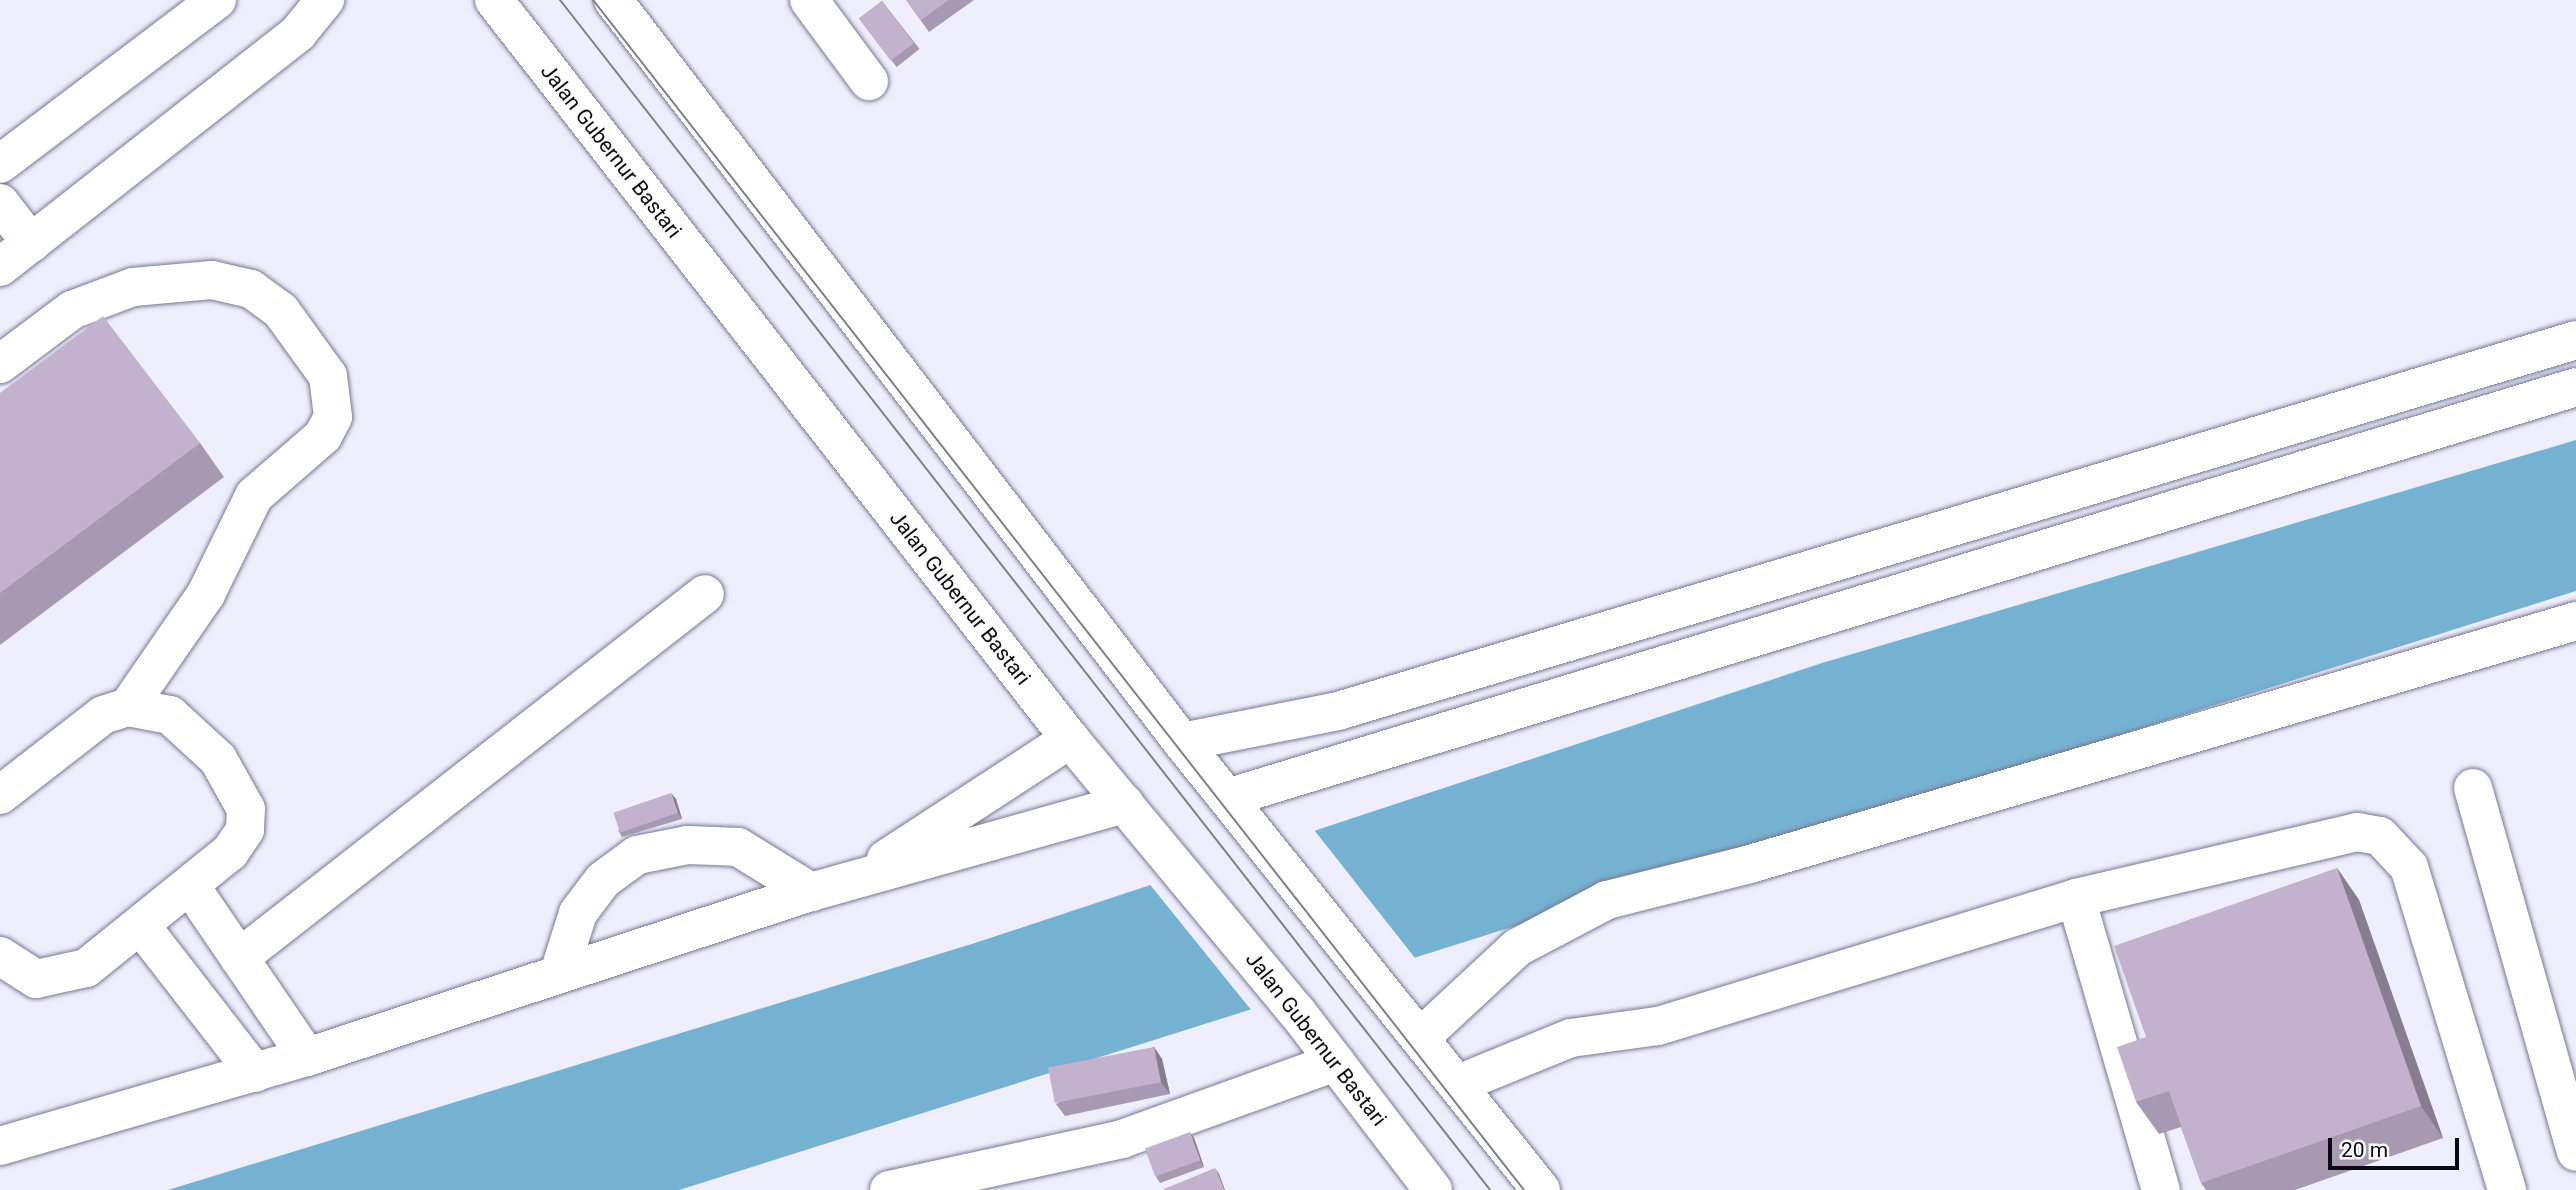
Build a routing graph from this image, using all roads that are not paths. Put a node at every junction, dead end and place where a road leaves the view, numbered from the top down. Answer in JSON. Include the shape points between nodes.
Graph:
{"nodes":[{"id":1,"x":217,"y":0,"type":"edge"},
{"id":2,"x":325,"y":0,"type":"edge"},
{"id":3,"x":494,"y":0,"type":"edge"},
{"id":4,"x":613,"y":0,"type":"edge"},
{"id":5,"x":809,"y":0,"type":"edge"},
{"id":6,"x":869,"y":81,"type":"dead end"},
{"id":7,"x":0,"y":164,"type":"edge"},
{"id":8,"x":0,"y":203,"type":"edge"},
{"id":9,"x":31,"y":243,"type":"junction"},
{"id":10,"x":0,"y":267,"type":"edge"},
{"id":11,"x":2576,"y":340,"type":"edge"},
{"id":12,"x":0,"y":363,"type":"edge"},
{"id":13,"x":2576,"y":387,"type":"edge"},
{"id":14,"x":705,"y":594,"type":"dead end"},
{"id":15,"x":2576,"y":621,"type":"edge"},
{"id":16,"x":128,"y":707,"type":"junction"},
{"id":17,"x":1070,"y":739,"type":"junction"},
{"id":18,"x":1182,"y":742,"type":"junction"},
{"id":19,"x":2473,"y":788,"type":"dead end"},
{"id":20,"x":0,"y":794,"type":"edge"},
{"id":21,"x":1227,"y":798,"type":"junction"},
{"id":22,"x":1125,"y":804,"type":"junction"},
{"id":23,"x":855,"y":880,"type":"junction"},
{"id":24,"x":191,"y":887,"type":"junction"},
{"id":25,"x":811,"y":892,"type":"junction"},
{"id":26,"x":2076,"y":898,"type":"junction"},
{"id":27,"x":141,"y":926,"type":"junction"},
{"id":28,"x":0,"y":956,"type":"edge"},
{"id":29,"x":239,"y":958,"type":"junction"},
{"id":30,"x":559,"y":973,"type":"junction"},
{"id":31,"x":1421,"y":1037,"type":"junction"},
{"id":32,"x":307,"y":1058,"type":"junction"},
{"id":33,"x":1336,"y":1062,"type":"junction"},
{"id":34,"x":255,"y":1073,"type":"junction"},
{"id":35,"x":1458,"y":1084,"type":"junction"},
{"id":36,"x":0,"y":1146,"type":"edge"},
{"id":37,"x":2576,"y":1152,"type":"edge"},
{"id":38,"x":889,"y":1190,"type":"edge"},
{"id":39,"x":1433,"y":1190,"type":"edge"},
{"id":40,"x":1541,"y":1190,"type":"edge"},
{"id":41,"x":2161,"y":1190,"type":"edge"},
{"id":42,"x":2507,"y":1190,"type":"edge"}],
"edges":[{"from":1,"to":7,"type":"main road"},
{"from":2,"to":9,"type":"main road","via":[[298,33]]},
{"from":3,"to":17,"type":"main road","name":"Jalan Gubernur Bastari"},
{"from":4,"to":18,"type":"main road"},
{"from":5,"to":6,"type":"main road"},
{"from":8,"to":9,"type":"main road"},
{"from":9,"to":10,"type":"main road"},
{"from":11,"to":18,"type":"main road","via":[[1338,711]]},
{"from":12,"to":16,"type":"main road","via":[[72,310],[133,287],[212,280],[251,289],[281,311],[328,376],[333,417],[323,436],[254,496],[205,594]]},
{"from":13,"to":21,"type":"main road"},
{"from":14,"to":29,"type":"main road"},
{"from":15,"to":31,"type":"main road","via":[[1750,864],[1607,900],[1518,947]]},
{"from":16,"to":20,"type":"main road","via":[[103,715]]},
{"from":16,"to":24,"type":"main road","via":[[170,715],[218,759],[246,810],[245,830],[230,852]]},
{"from":17,"to":22,"type":"main road","name":"Jalan Gubernur Bastari"},
{"from":17,"to":23,"type":"main road"},
{"from":18,"to":21,"type":"main road"},
{"from":19,"to":37,"type":"main road"},
{"from":21,"to":31,"type":"main road"},
{"from":22,"to":23,"type":"main road"},
{"from":22,"to":33,"type":"main road","name":"Jalan Gubernur Bastari"},
{"from":23,"to":25,"type":"main road"},
{"from":24,"to":27,"type":"main road"},
{"from":24,"to":29,"type":"main road"},
{"from":25,"to":30,"type":"main road"},
{"from":25,"to":30,"type":"main road","via":[[738,848],[687,845],[637,855],[603,880],[578,914]]},
{"from":26,"to":35,"type":"main road","via":[[1658,1026],[1571,1038]]},
{"from":26,"to":41,"type":"main road"},
{"from":26,"to":42,"type":"main road","via":[[2357,832],[2380,836],[2409,867]]},
{"from":27,"to":28,"type":"main road","via":[[86,968],[57,979],[16,972]]},
{"from":27,"to":34,"type":"main road"},
{"from":29,"to":32,"type":"main road"},
{"from":30,"to":32,"type":"main road"},
{"from":31,"to":35,"type":"main road"},
{"from":32,"to":34,"type":"main road"},
{"from":33,"to":38,"type":"main road","via":[[1122,1139]]},
{"from":33,"to":39,"type":"main road","name":"Jalan Gubernur Bastari"},
{"from":34,"to":36,"type":"main road"},
{"from":35,"to":40,"type":"main road"}]}
